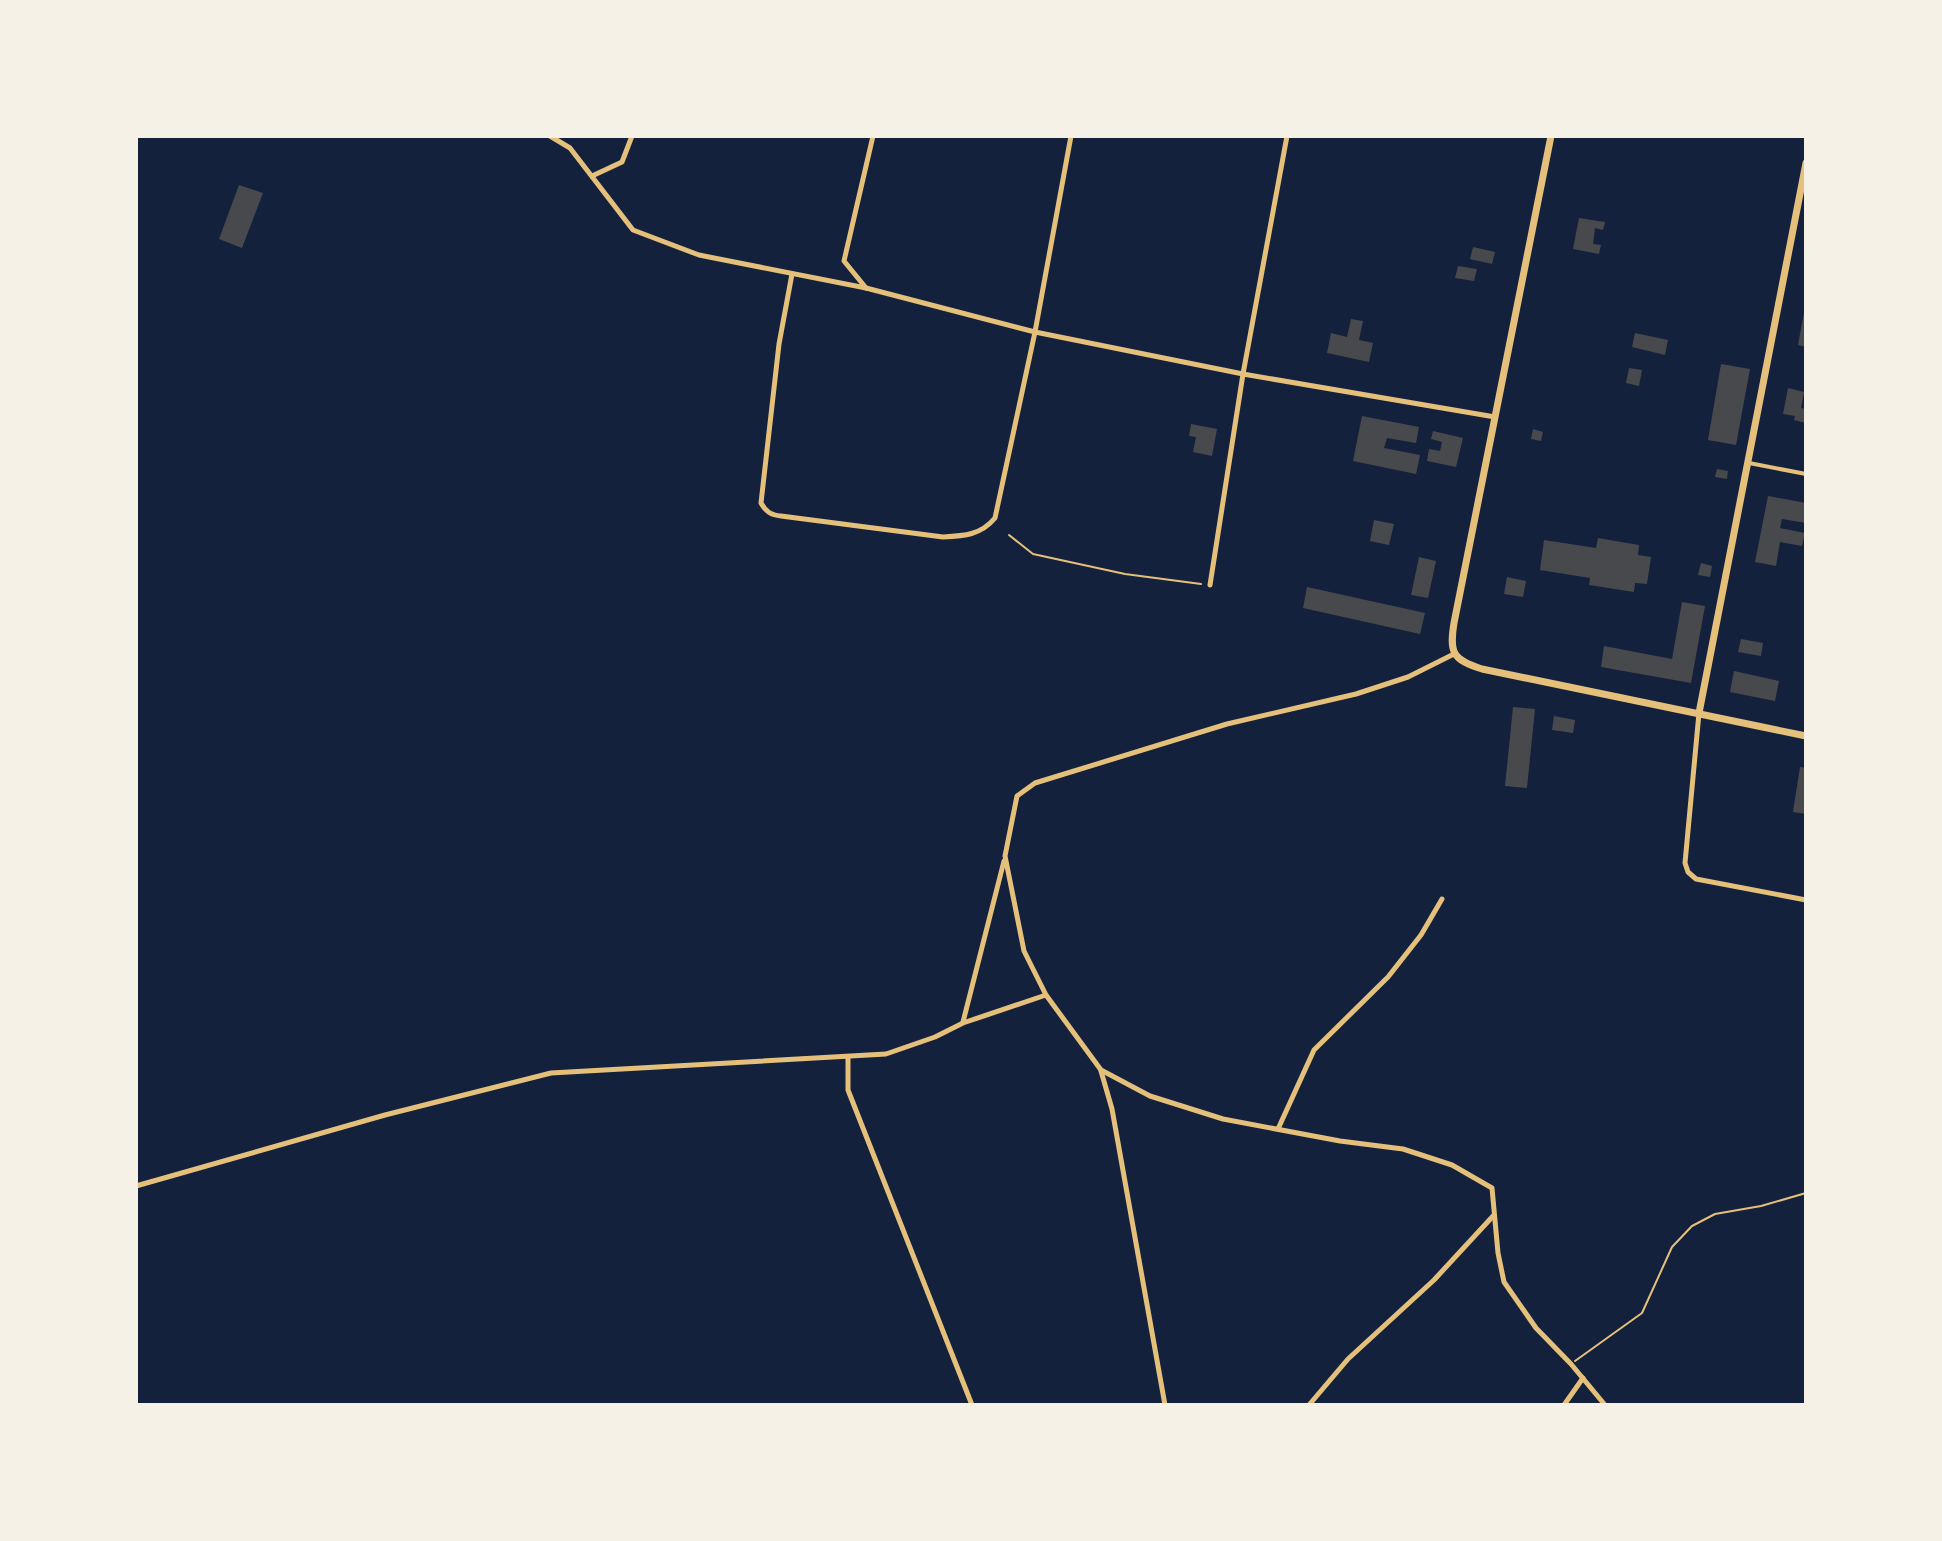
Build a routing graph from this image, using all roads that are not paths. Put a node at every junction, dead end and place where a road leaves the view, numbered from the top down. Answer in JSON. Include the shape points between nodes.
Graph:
{"nodes":[{"id":1,"x":550,"y":136,"type":"edge"},
{"id":2,"x":632,"y":136,"type":"edge"},
{"id":3,"x":873,"y":136,"type":"edge"},
{"id":4,"x":1071,"y":136,"type":"edge"},
{"id":5,"x":1287,"y":136,"type":"edge"},
{"id":6,"x":1551,"y":136,"type":"edge"},
{"id":7,"x":1806,"y":163,"type":"edge"},
{"id":8,"x":592,"y":176,"type":"junction"},
{"id":9,"x":792,"y":274,"type":"junction"},
{"id":10,"x":866,"y":288,"type":"junction"},
{"id":11,"x":1035,"y":332,"type":"junction"},
{"id":12,"x":1243,"y":374,"type":"junction"},
{"id":13,"x":1495,"y":417,"type":"junction"},
{"id":14,"x":1749,"y":463,"type":"junction"},
{"id":15,"x":1806,"y":474,"type":"edge"},
{"id":16,"x":1210,"y":585,"type":"road end"},
{"id":17,"x":1454,"y":654,"type":"junction"},
{"id":18,"x":1699,"y":713,"type":"junction"},
{"id":19,"x":1806,"y":736,"type":"edge"},
{"id":20,"x":1005,"y":856,"type":"junction"},
{"id":21,"x":1442,"y":899,"type":"dead end"},
{"id":22,"x":1806,"y":900,"type":"edge"},
{"id":23,"x":1046,"y":995,"type":"junction"},
{"id":24,"x":963,"y":1023,"type":"junction"},
{"id":25,"x":848,"y":1057,"type":"junction"},
{"id":26,"x":1101,"y":1070,"type":"junction"},
{"id":27,"x":1278,"y":1129,"type":"junction"},
{"id":28,"x":136,"y":1186,"type":"edge"},
{"id":29,"x":1495,"y":1215,"type":"junction"},
{"id":30,"x":1583,"y":1378,"type":"junction"},
{"id":31,"x":972,"y":1405,"type":"edge"},
{"id":32,"x":1165,"y":1405,"type":"edge"},
{"id":33,"x":1309,"y":1405,"type":"edge"},
{"id":34,"x":1564,"y":1405,"type":"edge"},
{"id":35,"x":1605,"y":1405,"type":"edge"}],
"edges":[{"from":1,"to":8,"type":"street","via":[[570,148]]},
{"from":2,"to":8,"type":"street","via":[[622,162]]},
{"from":3,"to":10,"type":"street","via":[[844,261]]},
{"from":4,"to":11,"type":"street"},
{"from":5,"to":12,"type":"street"},
{"from":6,"to":13,"type":"main road"},
{"from":7,"to":14,"type":"main road"},
{"from":8,"to":9,"type":"street","via":[[633,230],[699,255]]},
{"from":9,"to":10,"type":"street"},
{"from":9,"to":11,"type":"street","via":[[761,503],[771,514],[943,537],[986,529],[995,518]]},
{"from":10,"to":11,"type":"street"},
{"from":11,"to":12,"type":"street"},
{"from":12,"to":13,"type":"street"},
{"from":12,"to":16,"type":"street"},
{"from":13,"to":17,"type":"main road","via":[[1454,623]]},
{"from":14,"to":15,"type":"street"},
{"from":14,"to":18,"type":"main road"},
{"from":17,"to":18,"type":"main road","via":[[1482,669]]},
{"from":17,"to":20,"type":"street","via":[[1356,694],[1227,724],[1035,783],[1017,796]]},
{"from":18,"to":19,"type":"main road"},
{"from":18,"to":22,"type":"street","via":[[1688,872],[1696,879]]},
{"from":20,"to":23,"type":"street","via":[[1024,951]]},
{"from":20,"to":24,"type":"street"},
{"from":21,"to":27,"type":"street","via":[[1388,977],[1314,1050]]},
{"from":23,"to":24,"type":"street"},
{"from":23,"to":26,"type":"street"},
{"from":24,"to":25,"type":"street","via":[[886,1054]]},
{"from":25,"to":28,"type":"street","via":[[551,1073]]},
{"from":25,"to":31,"type":"street","via":[[848,1090]]},
{"from":26,"to":27,"type":"street","via":[[1150,1096],[1223,1119]]},
{"from":26,"to":32,"type":"street"},
{"from":27,"to":29,"type":"street","via":[[1403,1149],[1452,1165],[1492,1188]]},
{"from":29,"to":30,"type":"street","via":[[1504,1282],[1536,1328]]},
{"from":29,"to":33,"type":"street","via":[[1348,1359]]},
{"from":30,"to":34,"type":"street"},
{"from":30,"to":35,"type":"street"}]}
